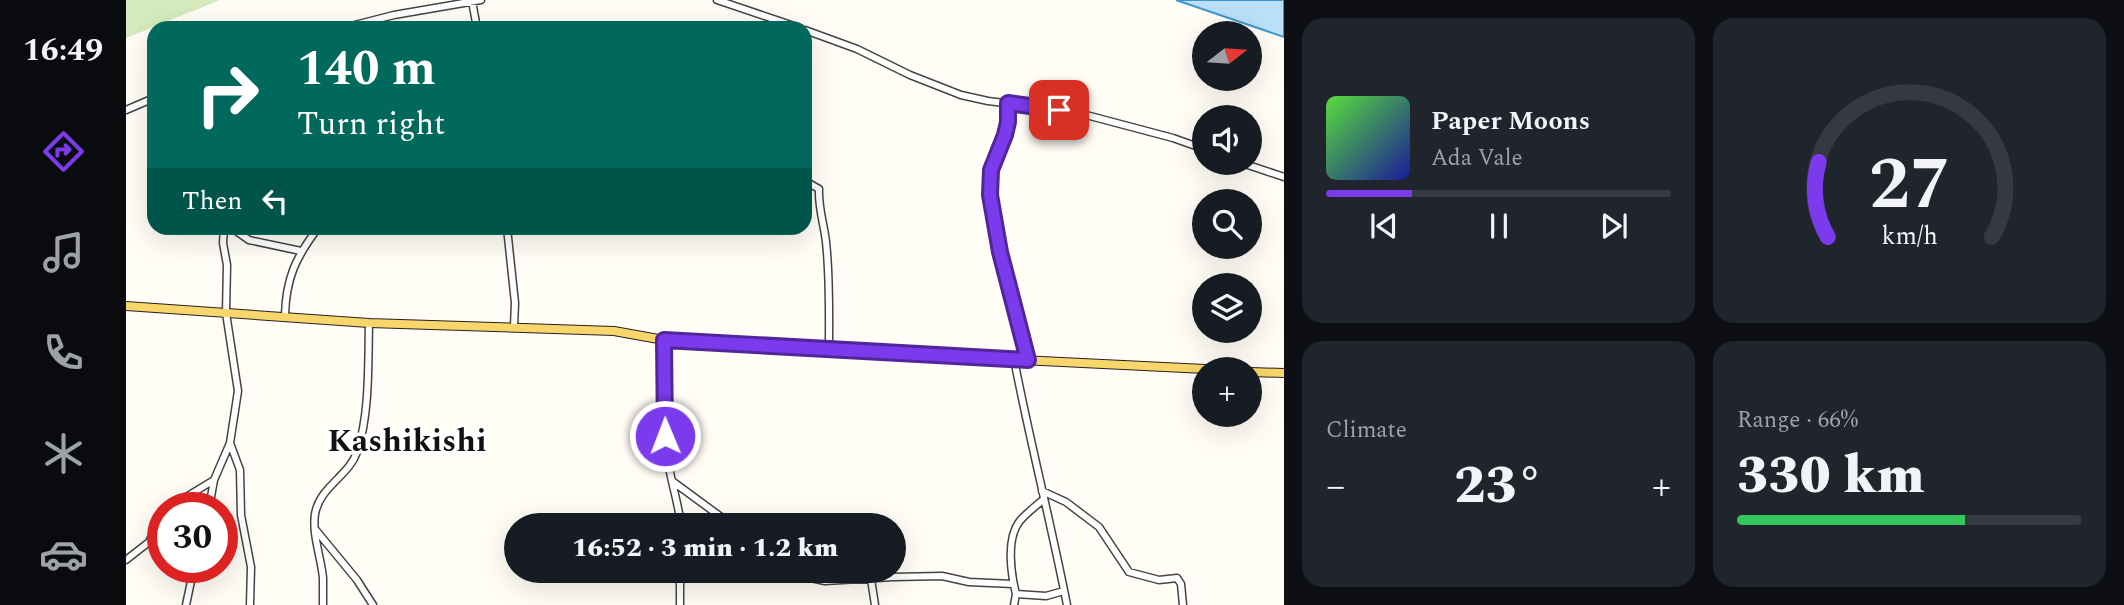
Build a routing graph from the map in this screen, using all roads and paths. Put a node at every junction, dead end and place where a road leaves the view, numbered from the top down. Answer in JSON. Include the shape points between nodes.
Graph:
{"nodes":[{"id":1,"x":481,"y":0,"type":"edge"},
{"id":2,"x":718,"y":0,"type":"edge"},
{"id":3,"x":472,"y":1,"type":"edge"},
{"id":4,"x":383,"y":21,"type":"edge"},
{"id":5,"x":476,"y":21,"type":"edge"},
{"id":6,"x":780,"y":21,"type":"edge"},
{"id":7,"x":812,"y":32,"type":"edge"},
{"id":8,"x":147,"y":101,"type":"edge"},
{"id":9,"x":1008,"y":103,"type":"junction"},
{"id":10,"x":126,"y":110,"type":"edge"},
{"id":11,"x":1192,"y":145,"type":"edge"},
{"id":12,"x":1262,"y":170,"type":"edge"},
{"id":13,"x":1284,"y":177,"type":"edge"},
{"id":14,"x":812,"y":185,"type":"edge"},
{"id":15,"x":224,"y":235,"type":"edge"},
{"id":16,"x":242,"y":235,"type":"edge"},
{"id":17,"x":313,"y":235,"type":"edge"},
{"id":18,"x":508,"y":235,"type":"edge"},
{"id":19,"x":301,"y":251,"type":"junction"},
{"id":20,"x":126,"y":306,"type":"edge"},
{"id":21,"x":226,"y":313,"type":"junction"},
{"id":22,"x":285,"y":315,"type":"junction"},
{"id":23,"x":369,"y":323,"type":"junction"},
{"id":24,"x":514,"y":326,"type":"junction"},
{"id":25,"x":664,"y":340,"type":"junction"},
{"id":26,"x":829,"y":351,"type":"junction"},
{"id":27,"x":1014,"y":359,"type":"junction"},
{"id":28,"x":1028,"y":360,"type":"junction"},
{"id":29,"x":1192,"y":368,"type":"edge"},
{"id":30,"x":1262,"y":372,"type":"edge"},
{"id":31,"x":1284,"y":373,"type":"edge"},
{"id":32,"x":230,"y":443,"type":"junction"},
{"id":33,"x":214,"y":480,"type":"junction"},
{"id":34,"x":672,"y":481,"type":"junction"},
{"id":35,"x":194,"y":492,"type":"edge"},
{"id":36,"x":212,"y":492,"type":"edge"},
{"id":37,"x":1043,"y":495,"type":"junction"},
{"id":38,"x":679,"y":513,"type":"edge"},
{"id":39,"x":716,"y":513,"type":"edge"},
{"id":40,"x":315,"y":529,"type":"junction"},
{"id":41,"x":147,"y":544,"type":"edge"},
{"id":42,"x":126,"y":560,"type":"edge"},
{"id":43,"x":906,"y":578,"type":"edge"},
{"id":44,"x":191,"y":583,"type":"edge"},
{"id":45,"x":680,"y":583,"type":"edge"},
{"id":46,"x":872,"y":583,"type":"edge"},
{"id":47,"x":1013,"y":584,"type":"junction"},
{"id":48,"x":1064,"y":591,"type":"junction"},
{"id":49,"x":1016,"y":594,"type":"junction"},
{"id":50,"x":186,"y":605,"type":"edge"},
{"id":51,"x":250,"y":605,"type":"edge"},
{"id":52,"x":323,"y":605,"type":"edge"},
{"id":53,"x":373,"y":605,"type":"edge"},
{"id":54,"x":680,"y":605,"type":"edge"},
{"id":55,"x":875,"y":605,"type":"edge"},
{"id":56,"x":1014,"y":605,"type":"edge"},
{"id":57,"x":1067,"y":605,"type":"edge"},
{"id":58,"x":1183,"y":605,"type":"edge"}],
"edges":[{"from":1,"to":3,"type":"street"},
{"from":2,"to":6,"type":"street"},
{"from":3,"to":4,"type":"street"},
{"from":3,"to":5,"type":"street"},
{"from":7,"to":9,"type":"street","via":[[950,91]]},
{"from":8,"to":10,"type":"street"},
{"from":9,"to":11,"type":"street","via":[[1075,113]]},
{"from":9,"to":28,"type":"street","via":[[1005,135],[991,170],[990,195]]},
{"from":12,"to":13,"type":"street"},
{"from":14,"to":26,"type":"street","via":[[819,189],[823,218]]},
{"from":15,"to":21,"type":"street"},
{"from":16,"to":19,"type":"street"},
{"from":17,"to":19,"type":"street"},
{"from":18,"to":24,"type":"street"},
{"from":19,"to":22,"type":"street","via":[[289,278]]},
{"from":20,"to":21,"type":"main road"},
{"from":21,"to":22,"type":"main road"},
{"from":21,"to":32,"type":"street","via":[[238,391]]},
{"from":22,"to":23,"type":"main road"},
{"from":23,"to":24,"type":"main road"},
{"from":23,"to":40,"type":"street","via":[[365,407],[357,454],[326,490],[315,513]]},
{"from":24,"to":25,"type":"main road","via":[[614,331]]},
{"from":25,"to":26,"type":"main road"},
{"from":25,"to":34,"type":"street","via":[[665,436]]},
{"from":26,"to":27,"type":"main road"},
{"from":27,"to":28,"type":"main road"},
{"from":27,"to":37,"type":"street"},
{"from":28,"to":29,"type":"main road"},
{"from":30,"to":31,"type":"main road"},
{"from":32,"to":33,"type":"street"},
{"from":32,"to":51,"type":"street","via":[[240,470],[241,515],[251,567]]},
{"from":33,"to":35,"type":"street"},
{"from":33,"to":36,"type":"street"},
{"from":34,"to":38,"type":"street"},
{"from":34,"to":39,"type":"street"},
{"from":37,"to":47,"type":"street","via":[[1016,529]]},
{"from":37,"to":48,"type":"street"},
{"from":37,"to":58,"type":"street","via":[[1066,502],[1099,527],[1129,572],[1159,580],[1177,578]]},
{"from":40,"to":52,"type":"street"},
{"from":40,"to":53,"type":"street"},
{"from":41,"to":42,"type":"street"},
{"from":43,"to":47,"type":"street","via":[[942,576]]},
{"from":44,"to":50,"type":"street"},
{"from":45,"to":54,"type":"street"},
{"from":46,"to":55,"type":"street"},
{"from":47,"to":49,"type":"street"},
{"from":48,"to":49,"type":"street","via":[[1046,596]]},
{"from":48,"to":57,"type":"street"},
{"from":49,"to":56,"type":"street"}]}
